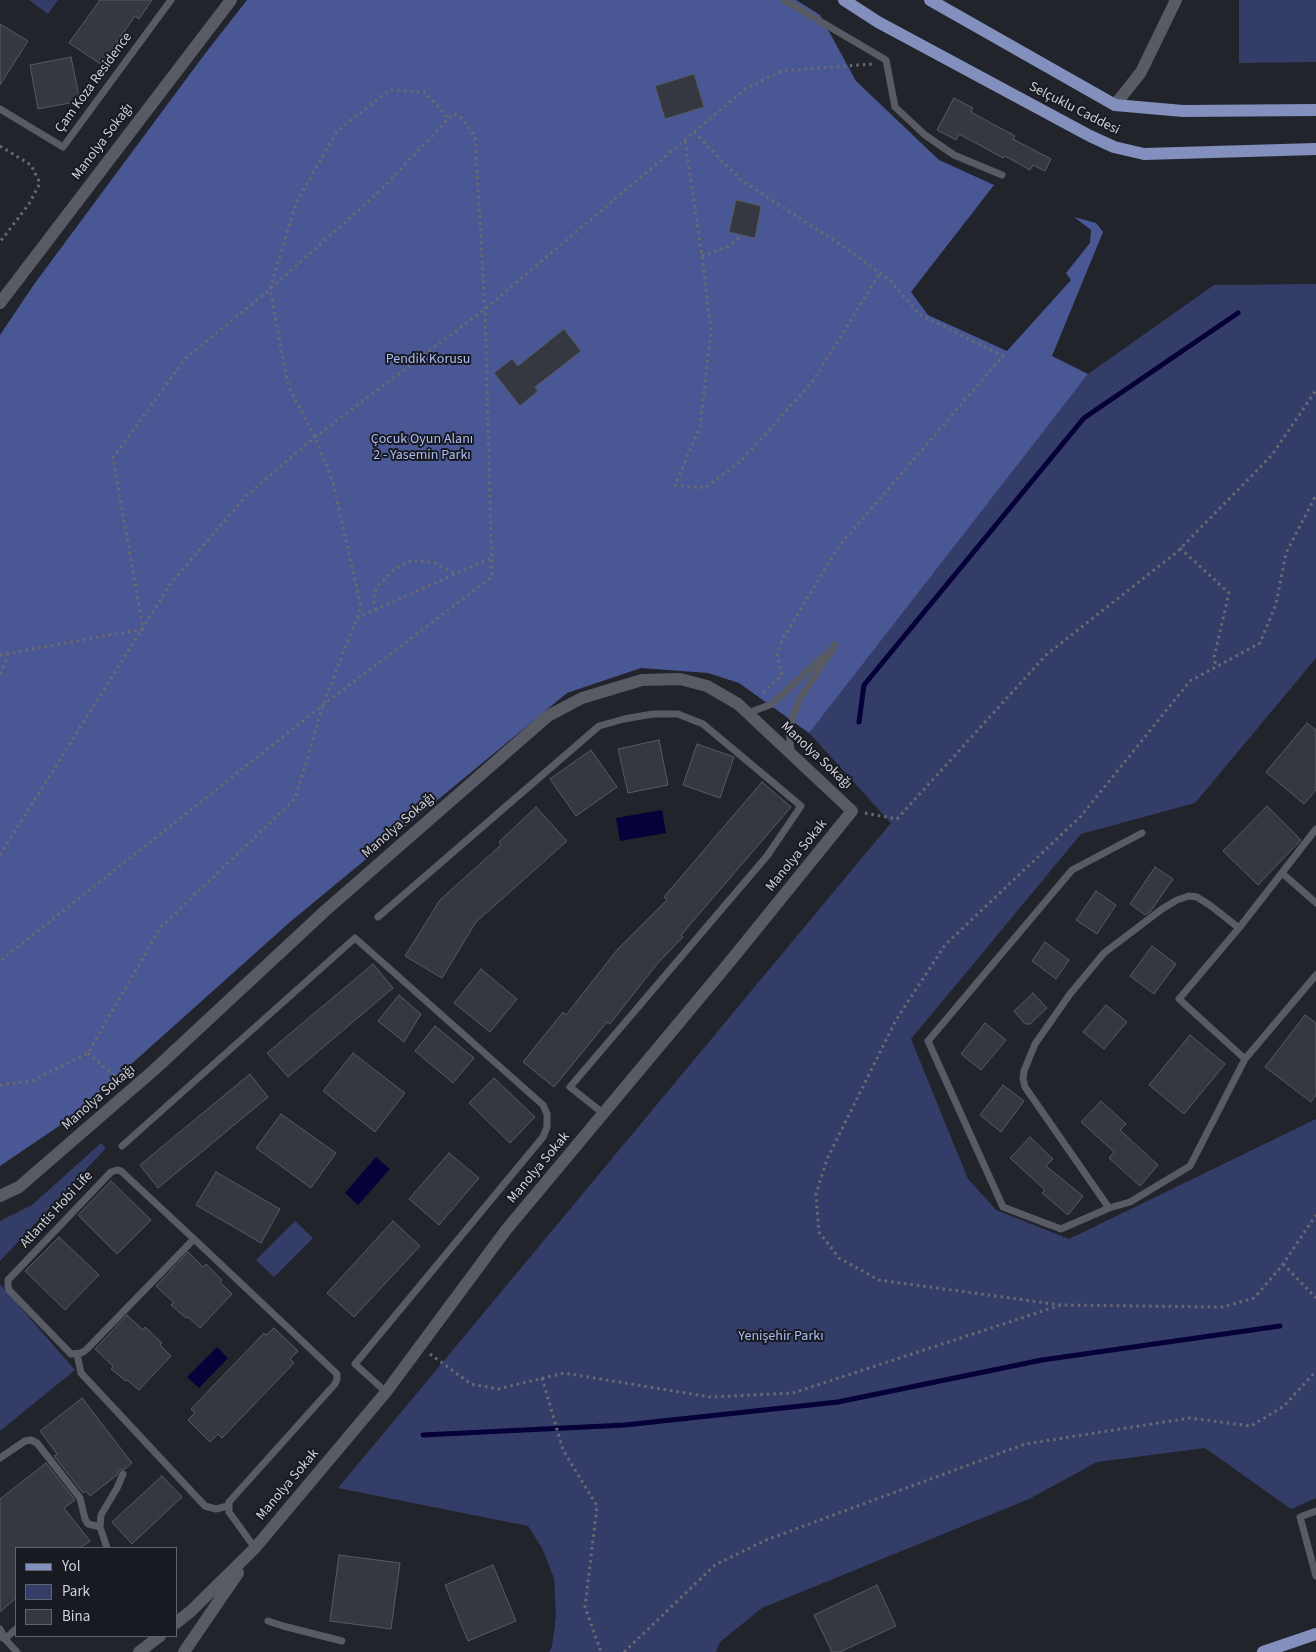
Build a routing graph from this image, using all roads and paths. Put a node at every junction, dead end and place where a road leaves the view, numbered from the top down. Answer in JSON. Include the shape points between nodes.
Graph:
{"nodes":[{"id":1,"x":171,"y":0,"type":"edge"},
{"id":2,"x":230,"y":0,"type":"edge"},
{"id":3,"x":784,"y":0,"type":"edge"},
{"id":4,"x":844,"y":0,"type":"edge"},
{"id":5,"x":1176,"y":0,"type":"edge"},
{"id":6,"x":934,"y":1,"type":"edge"},
{"id":7,"x":886,"y":60,"type":"junction"},
{"id":8,"x":1115,"y":105,"type":"junction"},
{"id":9,"x":0,"y":109,"type":"edge"},
{"id":10,"x":1316,"y":110,"type":"edge"},
{"id":11,"x":449,"y":119,"type":"junction"},
{"id":12,"x":694,"y":132,"type":"junction"},
{"id":13,"x":685,"y":140,"type":"junction"},
{"id":14,"x":0,"y":146,"type":"edge"},
{"id":15,"x":1316,"y":149,"type":"edge"},
{"id":16,"x":1002,"y":175,"type":"dead end"},
{"id":17,"x":742,"y":235,"type":"dead end"},
{"id":18,"x":0,"y":242,"type":"edge"},
{"id":19,"x":702,"y":256,"type":"junction"},
{"id":20,"x":880,"y":273,"type":"junction"},
{"id":21,"x":270,"y":289,"type":"junction"},
{"id":22,"x":0,"y":303,"type":"edge"},
{"id":23,"x":485,"y":309,"type":"junction"},
{"id":24,"x":1316,"y":390,"type":"edge"},
{"id":25,"x":315,"y":437,"type":"junction"},
{"id":26,"x":1316,"y":495,"type":"edge"},
{"id":27,"x":1180,"y":548,"type":"junction"},
{"id":28,"x":491,"y":558,"type":"junction"},
{"id":29,"x":456,"y":574,"type":"junction"},
{"id":30,"x":376,"y":610,"type":"junction"},
{"id":31,"x":357,"y":618,"type":"junction"},
{"id":32,"x":143,"y":629,"type":"junction"},
{"id":33,"x":8,"y":654,"type":"junction"},
{"id":34,"x":0,"y":656,"type":"edge"},
{"id":35,"x":1216,"y":667,"type":"junction"},
{"id":36,"x":0,"y":674,"type":"edge"},
{"id":37,"x":323,"y":705,"type":"junction"},
{"id":38,"x":748,"y":713,"type":"junction"},
{"id":39,"x":791,"y":754,"type":"junction"},
{"id":40,"x":852,"y":812,"type":"junction"},
{"id":41,"x":1316,"y":828,"type":"edge"},
{"id":42,"x":1142,"y":833,"type":"dead end"},
{"id":43,"x":0,"y":855,"type":"edge"},
{"id":44,"x":1282,"y":873,"type":"junction"},
{"id":45,"x":1316,"y":904,"type":"edge"},
{"id":46,"x":378,"y":918,"type":"dead end"},
{"id":47,"x":1239,"y":928,"type":"junction"},
{"id":48,"x":0,"y":961,"type":"edge"},
{"id":49,"x":1316,"y":975,"type":"edge"},
{"id":50,"x":88,"y":1053,"type":"junction"},
{"id":51,"x":1245,"y":1059,"type":"junction"},
{"id":52,"x":0,"y":1085,"type":"edge"},
{"id":53,"x":130,"y":1090,"type":"junction"},
{"id":54,"x":604,"y":1114,"type":"junction"},
{"id":55,"x":122,"y":1146,"type":"dead end"},
{"id":56,"x":0,"y":1196,"type":"edge"},
{"id":57,"x":1109,"y":1208,"type":"junction"},
{"id":58,"x":1316,"y":1215,"type":"edge"},
{"id":59,"x":194,"y":1239,"type":"junction"},
{"id":60,"x":1282,"y":1264,"type":"junction"},
{"id":61,"x":1316,"y":1298,"type":"edge"},
{"id":62,"x":1061,"y":1305,"type":"junction"},
{"id":63,"x":420,"y":1347,"type":"junction"},
{"id":64,"x":77,"y":1354,"type":"junction"},
{"id":65,"x":1316,"y":1371,"type":"edge"},
{"id":66,"x":542,"y":1378,"type":"junction"},
{"id":67,"x":386,"y":1392,"type":"junction"},
{"id":68,"x":0,"y":1458,"type":"edge"},
{"id":69,"x":124,"y":1474,"type":"dead end"},
{"id":70,"x":228,"y":1506,"type":"junction"},
{"id":71,"x":1316,"y":1511,"type":"edge"},
{"id":72,"x":100,"y":1528,"type":"junction"},
{"id":73,"x":106,"y":1547,"type":"edge"},
{"id":74,"x":255,"y":1548,"type":"junction"},
{"id":75,"x":1316,"y":1576,"type":"edge"},
{"id":76,"x":178,"y":1621,"type":"edge"},
{"id":77,"x":268,"y":1621,"type":"dead end"},
{"id":78,"x":0,"y":1629,"type":"edge"},
{"id":79,"x":15,"y":1630,"type":"edge"},
{"id":80,"x":1316,"y":1634,"type":"edge"},
{"id":81,"x":159,"y":1637,"type":"edge"},
{"id":82,"x":2,"y":1638,"type":"edge"},
{"id":83,"x":342,"y":1641,"type":"dead end"},
{"id":84,"x":17,"y":1652,"type":"edge"},
{"id":85,"x":139,"y":1652,"type":"edge"},
{"id":86,"x":184,"y":1652,"type":"edge"},
{"id":87,"x":601,"y":1652,"type":"edge"},
{"id":88,"x":624,"y":1652,"type":"edge"},
{"id":89,"x":1263,"y":1652,"type":"edge"}],
"edges":[{"from":1,"to":9,"type":"lane","name":"Çam Koza Residence","via":[[63,147]]},
{"from":2,"to":22,"type":"street","name":"Manolya Sokağı"},
{"from":3,"to":7,"type":"lane"},
{"from":4,"to":15,"type":"main road","name":"Selçuklu Caddesi","via":[[887,27],[1114,147],[1144,154]]},
{"from":5,"to":8,"type":"street","via":[[1141,72]]},
{"from":6,"to":8,"type":"main road","name":"Selçuklu Caddesi"},
{"from":7,"to":12,"type":"path","via":[[870,65],[782,71],[745,89]]},
{"from":7,"to":16,"type":"lane","via":[[895,107],[925,135],[954,155]]},
{"from":8,"to":10,"type":"main road","name":"Selçuklu Caddesi","via":[[1182,111]]},
{"from":11,"to":21,"type":"path","via":[[381,190]]},
{"from":11,"to":21,"type":"path","via":[[426,92],[389,90],[337,131],[296,203]]},
{"from":11,"to":23,"type":"path","via":[[453,114],[462,118],[475,136]]},
{"from":12,"to":13,"type":"path"},
{"from":12,"to":20,"type":"path","via":[[740,179]]},
{"from":13,"to":19,"type":"path"},
{"from":13,"to":23,"type":"path"},
{"from":14,"to":18,"type":"path","via":[[31,165],[40,183],[29,204]]},
{"from":17,"to":19,"type":"path","via":[[729,246]]},
{"from":19,"to":20,"type":"path","via":[[711,331],[700,427],[675,485],[705,488],[740,462],[813,381]]},
{"from":20,"to":38,"type":"path","via":[[919,314],[1003,356],[839,546],[782,640],[777,656],[782,675],[755,700]]},
{"from":21,"to":25,"type":"path","via":[[288,385]]},
{"from":21,"to":32,"type":"path","via":[[185,359],[113,458]]},
{"from":23,"to":25,"type":"path"},
{"from":23,"to":28,"type":"path"},
{"from":24,"to":27,"type":"path","via":[[1272,455]]},
{"from":25,"to":31,"type":"path","via":[[334,482],[361,607]]},
{"from":25,"to":32,"type":"path","via":[[246,496],[171,583]]},
{"from":26,"to":35,"type":"path","via":[[1286,553],[1276,604],[1260,643]]},
{"from":27,"to":35,"type":"path","via":[[1229,593],[1214,657]]},
{"from":27,"to":40,"type":"path","via":[[1046,655],[897,819]]},
{"from":28,"to":29,"type":"path"},
{"from":28,"to":37,"type":"path","via":[[492,577]]},
{"from":29,"to":30,"type":"path"},
{"from":29,"to":30,"type":"path","via":[[434,563],[413,560],[394,568],[376,587],[373,600]]},
{"from":30,"to":31,"type":"path"},
{"from":31,"to":37,"type":"path"},
{"from":32,"to":33,"type":"path"},
{"from":32,"to":43,"type":"path"},
{"from":33,"to":34,"type":"path"},
{"from":33,"to":36,"type":"path"},
{"from":35,"to":62,"type":"path","via":[[1190,681],[1081,816],[945,945],[896,1020],[827,1159],[816,1194],[819,1232],[839,1258],[879,1280]]},
{"from":37,"to":48,"type":"path"},
{"from":37,"to":50,"type":"path","via":[[295,799],[161,927]]},
{"from":38,"to":39,"type":"street","name":"Manolya Sokağı"},
{"from":38,"to":39,"type":"lane","via":[[772,704],[835,645],[799,700],[789,728]]},
{"from":38,"to":53,"type":"street","name":"Manolya Sokağı","via":[[707,686],[680,679],[642,680],[608,689],[548,716],[326,910]]},
{"from":39,"to":40,"type":"street","name":"Manolya Sokağı"},
{"from":40,"to":54,"type":"street","name":"Manolya Sokak"},
{"from":41,"to":44,"type":"lane"},
{"from":42,"to":57,"type":"lane","via":[[1072,870],[928,1041],[1003,1208],[1061,1229]]},
{"from":44,"to":45,"type":"lane"},
{"from":44,"to":47,"type":"lane"},
{"from":46,"to":54,"type":"lane","via":[[599,726],[624,719],[678,714],[703,724],[801,806],[767,856],[570,1087]]},
{"from":47,"to":51,"type":"lane","via":[[1179,999]]},
{"from":47,"to":57,"type":"lane","via":[[1197,897],[1177,900],[1104,953],[1035,1044],[1024,1071],[1025,1087]]},
{"from":49,"to":51,"type":"lane"},
{"from":50,"to":52,"type":"path","via":[[32,1081]]},
{"from":50,"to":53,"type":"path"},
{"from":51,"to":57,"type":"lane","via":[[1190,1166],[1130,1202]]},
{"from":53,"to":56,"type":"street","name":"Manolya Sokağı","via":[[19,1187]]},
{"from":54,"to":63,"type":"street","name":"Manolya Sokak","via":[[506,1230]]},
{"from":55,"to":67,"type":"lane","via":[[355,938],[543,1105],[547,1114],[543,1137],[355,1364]]},
{"from":58,"to":60,"type":"path"},
{"from":59,"to":64,"type":"lane","via":[[86,1350]]},
{"from":59,"to":64,"type":"lane","name":"Atlantis Hobi Life","via":[[120,1171],[111,1172],[8,1280],[9,1290],[71,1354]]},
{"from":59,"to":70,"type":"lane","name":"Atlantis Hobi Life","via":[[336,1374],[337,1379]]},
{"from":60,"to":61,"type":"path"},
{"from":60,"to":62,"type":"path","via":[[1254,1298],[1223,1307]]},
{"from":62,"to":66,"type":"path","via":[[793,1393],[710,1397],[564,1373]]},
{"from":63,"to":66,"type":"path","via":[[471,1384],[498,1389]]},
{"from":63,"to":67,"type":"street","name":"Manolya Sokak"},
{"from":64,"to":70,"type":"lane","via":[[79,1370],[84,1376],[205,1506],[216,1509]]},
{"from":65,"to":88,"type":"path","via":[[1284,1406],[1251,1426],[1190,1418],[1025,1444],[766,1540],[715,1565]]},
{"from":66,"to":87,"type":"path","via":[[563,1450],[597,1506],[585,1607]]},
{"from":67,"to":74,"type":"street","name":"Manolya Sokak"},
{"from":68,"to":72,"type":"lane","via":[[25,1441],[37,1443],[80,1498],[88,1524]]},
{"from":69,"to":72,"type":"lane","via":[[102,1512]]},
{"from":70,"to":74,"type":"lane"},
{"from":71,"to":75,"type":"lane","via":[[1300,1517]]},
{"from":72,"to":73,"type":"lane"},
{"from":74,"to":76,"type":"street","name":"Manolya Sokak"},
{"from":74,"to":86,"type":"street","name":"Manolya Sokak"},
{"from":77,"to":83,"type":"lane"},
{"from":78,"to":82,"type":"lane"},
{"from":79,"to":82,"type":"lane"},
{"from":80,"to":89,"type":"main road"},
{"from":81,"to":85,"type":"street"},
{"from":82,"to":84,"type":"lane"}]}
